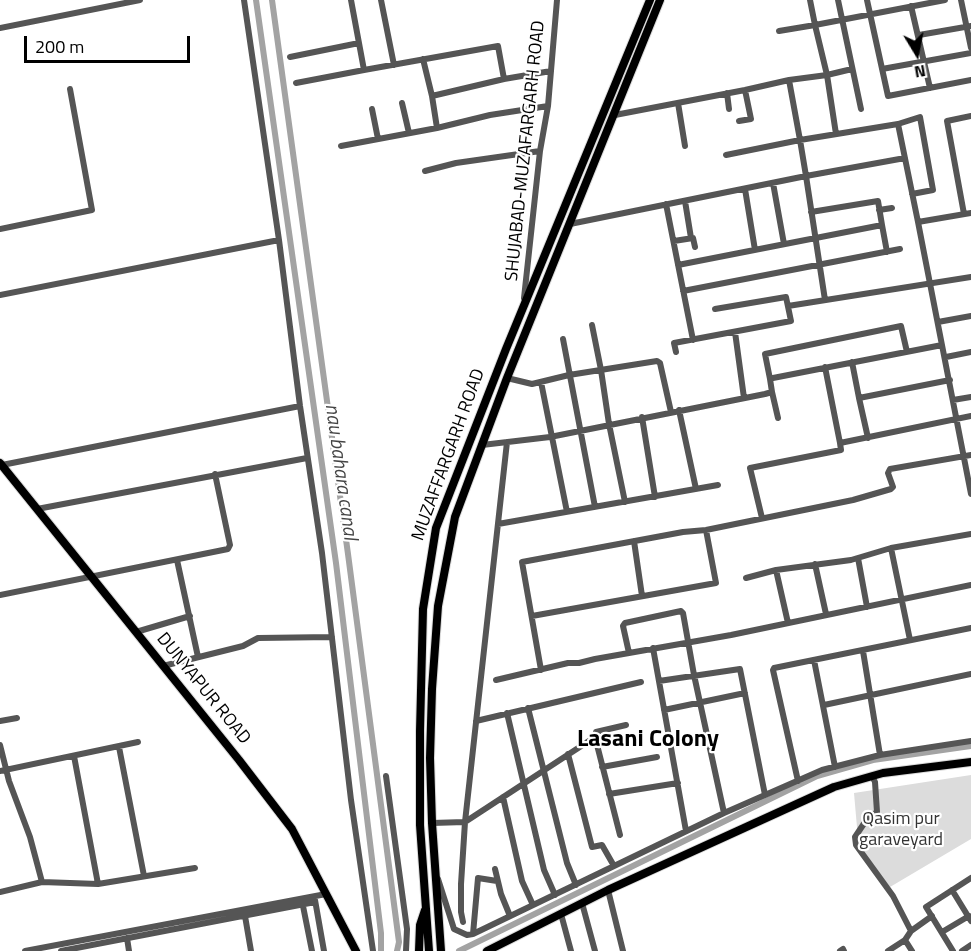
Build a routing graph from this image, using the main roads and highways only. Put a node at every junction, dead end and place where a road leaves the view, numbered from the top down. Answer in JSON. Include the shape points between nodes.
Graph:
{"nodes":[{"id":1,"x":650,"y":0,"type":"edge"},
{"id":2,"x":660,"y":0,"type":"edge"},
{"id":3,"x":1,"y":464,"type":"edge"},
{"id":4,"x":420,"y":731,"type":"junction"},
{"id":5,"x":432,"y":731,"type":"junction"},
{"id":6,"x":971,"y":762,"type":"edge"},
{"id":7,"x":426,"y":907,"type":"junction"},
{"id":8,"x":356,"y":951,"type":"edge"},
{"id":9,"x":419,"y":951,"type":"edge"},
{"id":10,"x":429,"y":951,"type":"edge"},
{"id":11,"x":441,"y":951,"type":"edge"},
{"id":12,"x":487,"y":951,"type":"edge"}],
"edges":[{"from":1,"to":4,"type":"main road","name":"MUZAFFARGARH ROAD","via":[[436,528],[423,609]]},
{"from":2,"to":5,"type":"main road","name":"MUZAFFARGARH ROAD","via":[[455,517],[438,606]]},
{"from":3,"to":8,"type":"main road","name":"DUNYAPUR ROAD","via":[[292,829]]},
{"from":4,"to":5,"type":"main road"},
{"from":4,"to":7,"type":"main road","name":"MUZAFFARGARH ROAD","via":[[420,825]]},
{"from":5,"to":11,"type":"main road","name":"MUZAFFARGARH ROAD","via":[[433,868]]},
{"from":6,"to":12,"type":"main road","via":[[853,781],[608,890]]},
{"from":7,"to":9,"type":"main road","via":[[420,925]]},
{"from":7,"to":10,"type":"main road","name":"MUZAFFARGARH ROAD"}]}
